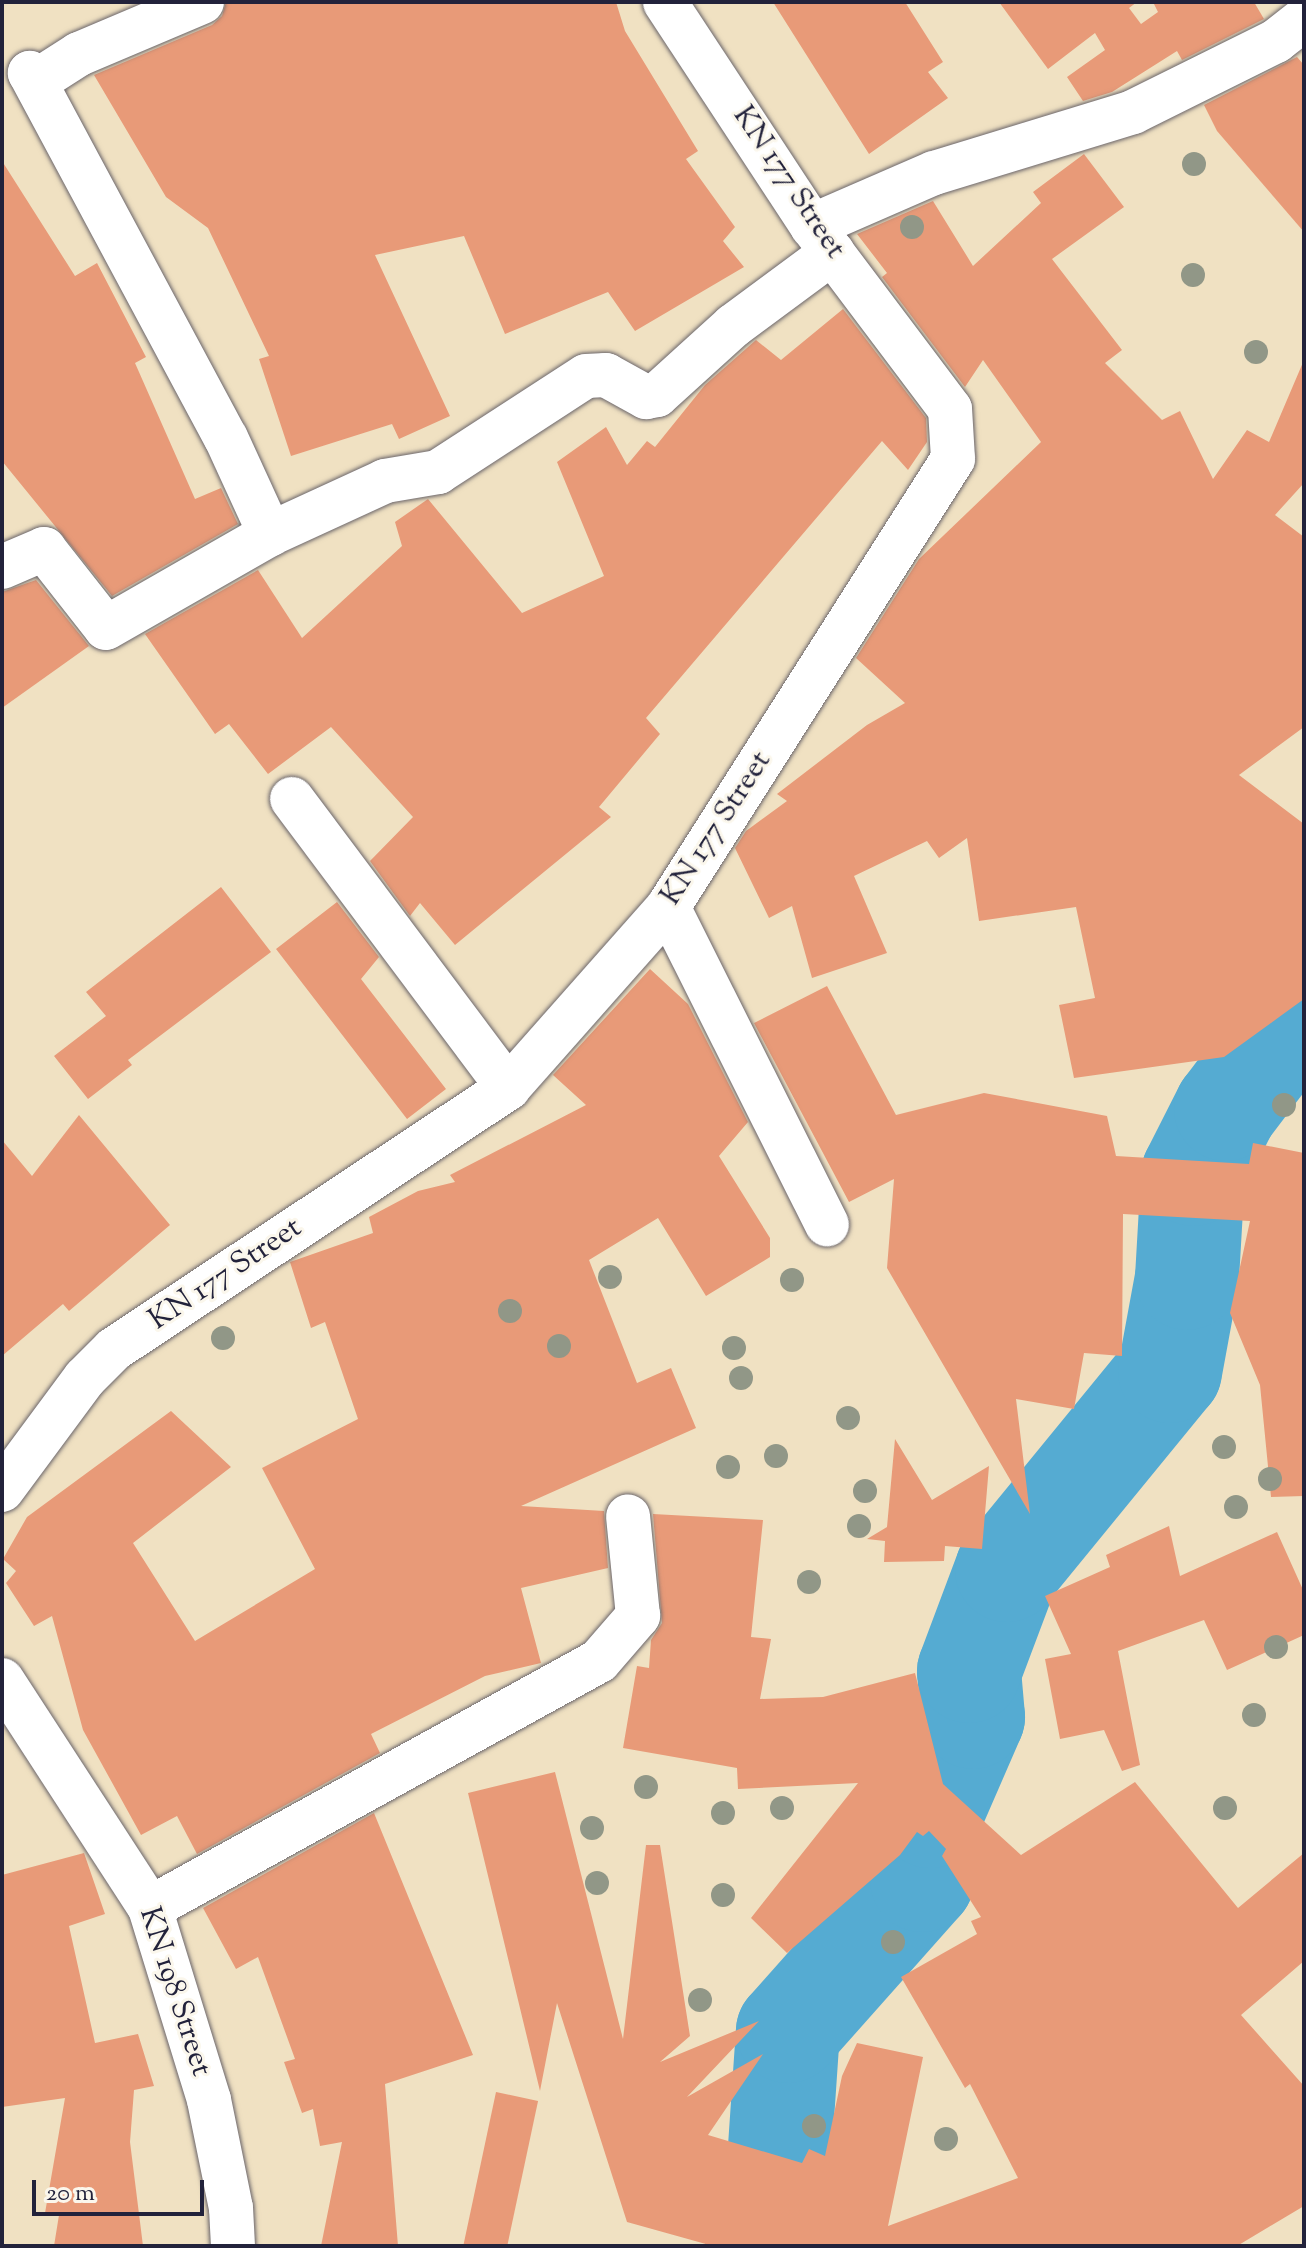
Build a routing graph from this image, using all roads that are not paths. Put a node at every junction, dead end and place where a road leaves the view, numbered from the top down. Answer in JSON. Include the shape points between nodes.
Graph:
{"nodes":[{"id":1,"x":202,"y":2,"type":"edge"},
{"id":2,"x":665,"y":2,"type":"edge"},
{"id":3,"x":1304,"y":19,"type":"edge"},
{"id":4,"x":16,"y":80,"type":"edge"},
{"id":5,"x":822,"y":239,"type":"junction"},
{"id":6,"x":270,"y":534,"type":"junction"},
{"id":7,"x":2,"y":567,"type":"edge"},
{"id":8,"x":292,"y":799,"type":"dead end"},
{"id":9,"x":668,"y":907,"type":"junction"},
{"id":10,"x":508,"y":1088,"type":"junction"},
{"id":11,"x":827,"y":1224,"type":"dead end"},
{"id":12,"x":2,"y":1490,"type":"edge"},
{"id":13,"x":628,"y":1516,"type":"dead end"},
{"id":14,"x":2,"y":1680,"type":"edge"},
{"id":15,"x":150,"y":1908,"type":"junction"},
{"id":16,"x":233,"y":2246,"type":"edge"}],
"edges":[{"from":1,"to":4,"type":"street","via":[[79,54],[40,79]]},
{"from":2,"to":5,"type":"street","name":"KN 177 Street"},
{"from":3,"to":5,"type":"street","via":[[1276,41],[1133,112],[934,173]]},
{"from":4,"to":6,"type":"street","via":[[220,426]]},
{"from":5,"to":6,"type":"street","via":[[657,395],[646,397],[606,375],[586,376],[438,472],[385,481]]},
{"from":5,"to":9,"type":"street","name":"KN 177 Street","via":[[950,409],[953,459]]},
{"from":6,"to":7,"type":"street","via":[[106,628],[44,549]]},
{"from":8,"to":10,"type":"street"},
{"from":9,"to":10,"type":"street","name":"KN 177 Street"},
{"from":9,"to":11,"type":"street"},
{"from":10,"to":12,"type":"street","name":"KN 177 Street","via":[[114,1349],[85,1378]]},
{"from":13,"to":15,"type":"street","via":[[638,1616],[599,1661]]},
{"from":14,"to":15,"type":"street","name":"KN 198 Street"},
{"from":15,"to":16,"type":"street","name":"KN 198 Street","via":[[209,2100],[231,2208]]}]}
